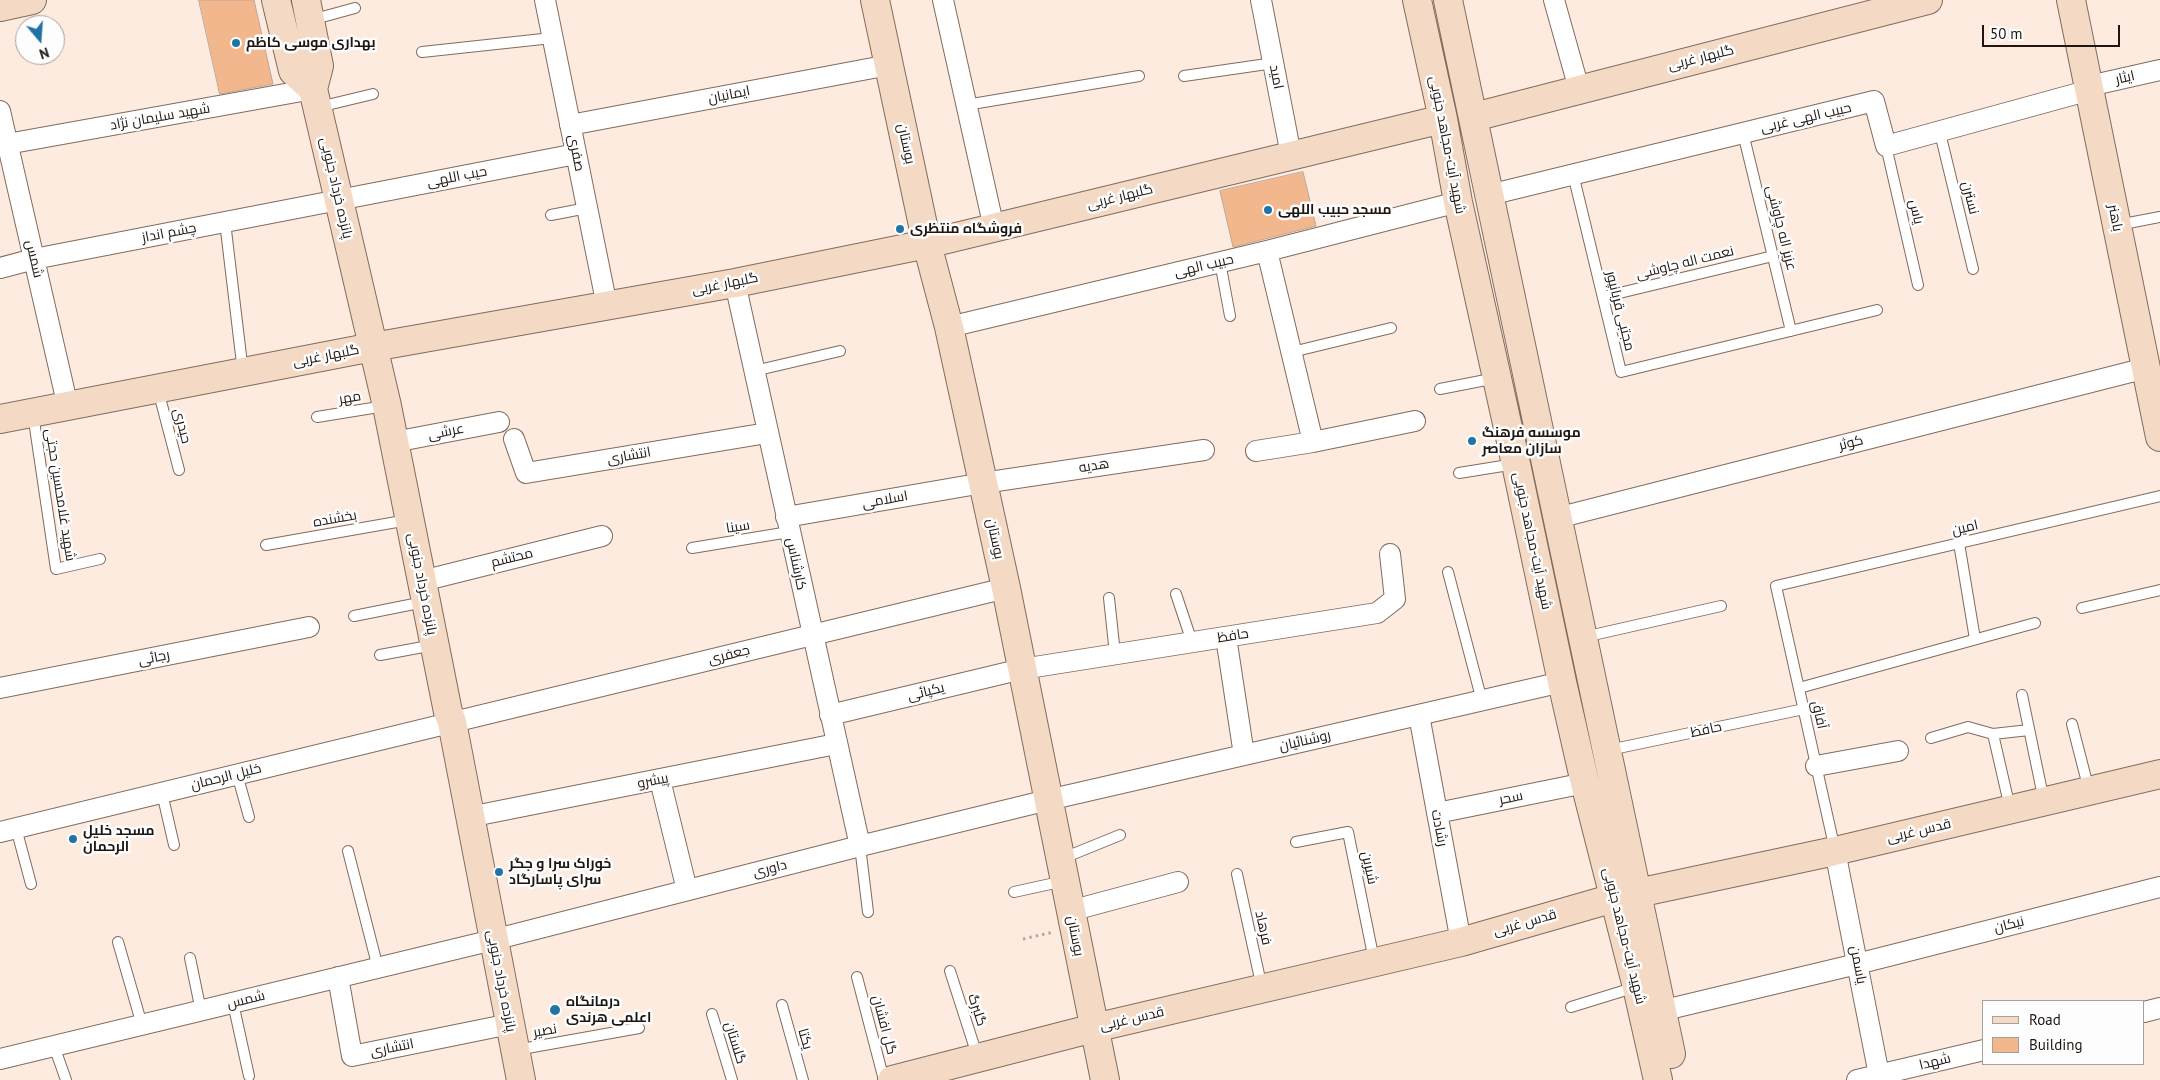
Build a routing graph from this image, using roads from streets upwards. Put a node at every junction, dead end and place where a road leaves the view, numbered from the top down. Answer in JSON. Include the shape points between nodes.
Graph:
{"nodes":[{"id":1,"x":32,"y":0,"type":"edge"},
{"id":2,"x":276,"y":0,"type":"edge"},
{"id":3,"x":875,"y":0,"type":"edge"},
{"id":4,"x":943,"y":0,"type":"edge"},
{"id":5,"x":1261,"y":0,"type":"edge"},
{"id":6,"x":1417,"y":0,"type":"edge"},
{"id":7,"x":1554,"y":0,"type":"edge"},
{"id":8,"x":1928,"y":0,"type":"edge"},
{"id":9,"x":2071,"y":0,"type":"edge"},
{"id":10,"x":550,"y":1,"type":"edge"},
{"id":11,"x":1450,"y":1,"type":"edge"},
{"id":12,"x":0,"y":7,"type":"edge"},
{"id":13,"x":1875,"y":7,"type":"edge"},
{"id":14,"x":308,"y":10,"type":"edge"},
{"id":15,"x":889,"y":65,"type":"junction"},
{"id":16,"x":2160,"y":70,"type":"edge"},
{"id":17,"x":2089,"y":88,"type":"junction"},
{"id":18,"x":1579,"y":89,"type":"junction"},
{"id":19,"x":315,"y":99,"type":"junction"},
{"id":20,"x":0,"y":112,"type":"edge"},
{"id":21,"x":1474,"y":117,"type":"junction"},
{"id":22,"x":1443,"y":119,"type":"junction"},
{"id":23,"x":570,"y":125,"type":"junction"},
{"id":24,"x":8,"y":144,"type":"junction"},
{"id":25,"x":576,"y":154,"type":"junction"},
{"id":26,"x":1291,"y":155,"type":"junction"},
{"id":27,"x":1489,"y":195,"type":"junction"},
{"id":28,"x":339,"y":200,"type":"junction"},
{"id":29,"x":1458,"y":202,"type":"junction"},
{"id":30,"x":994,"y":228,"type":"junction"},
{"id":31,"x":927,"y":244,"type":"junction"},
{"id":32,"x":1267,"y":250,"type":"junction"},
{"id":33,"x":34,"y":259,"type":"junction"},
{"id":34,"x":0,"y":268,"type":"edge"},
{"id":35,"x":734,"y":283,"type":"junction"},
{"id":36,"x":607,"y":306,"type":"junction"},
{"id":37,"x":949,"y":326,"type":"junction"},
{"id":38,"x":374,"y":347,"type":"junction"},
{"id":39,"x":2150,"y":363,"type":"edge"},
{"id":40,"x":68,"y":407,"type":"junction"},
{"id":41,"x":0,"y":420,"type":"edge"},
{"id":42,"x":1415,"y":421,"type":"dead end"},
{"id":43,"x":499,"y":422,"type":"dead end"},
{"id":44,"x":767,"y":433,"type":"junction"},
{"id":45,"x":2160,"y":437,"type":"edge"},
{"id":46,"x":514,"y":439,"type":"dead end"},
{"id":47,"x":394,"y":442,"type":"junction"},
{"id":48,"x":1313,"y":442,"type":"junction"},
{"id":49,"x":1204,"y":450,"type":"dead end"},
{"id":50,"x":1256,"y":451,"type":"dead end"},
{"id":51,"x":983,"y":483,"type":"junction"},
{"id":52,"x":1557,"y":518,"type":"junction"},
{"id":53,"x":788,"y":525,"type":"junction"},
{"id":54,"x":602,"y":536,"type":"dead end"},
{"id":55,"x":1390,"y":554,"type":"dead end"},
{"id":56,"x":1006,"y":588,"type":"junction"},
{"id":57,"x":424,"y":591,"type":"junction"},
{"id":58,"x":309,"y":627,"type":"dead end"},
{"id":59,"x":812,"y":635,"type":"junction"},
{"id":60,"x":1226,"y":637,"type":"junction"},
{"id":61,"x":1022,"y":669,"type":"junction"},
{"id":62,"x":1562,"y":682,"type":"junction"},
{"id":63,"x":0,"y":688,"type":"edge"},
{"id":64,"x":830,"y":715,"type":"junction"},
{"id":65,"x":1418,"y":715,"type":"junction"},
{"id":66,"x":452,"y":722,"type":"junction"},
{"id":67,"x":836,"y":744,"type":"junction"},
{"id":68,"x":1898,"y":751,"type":"dead end"},
{"id":69,"x":1244,"y":755,"type":"junction"},
{"id":70,"x":1816,"y":766,"type":"road end"},
{"id":71,"x":2160,"y":774,"type":"edge"},
{"id":72,"x":660,"y":780,"type":"junction"},
{"id":73,"x":1585,"y":783,"type":"junction"},
{"id":74,"x":1048,"y":800,"type":"junction"},
{"id":75,"x":1437,"y":813,"type":"junction"},
{"id":76,"x":469,"y":817,"type":"junction"},
{"id":77,"x":8,"y":830,"type":"edge"},
{"id":78,"x":860,"y":846,"type":"junction"},
{"id":79,"x":1835,"y":851,"type":"junction"},
{"id":80,"x":1178,"y":882,"type":"dead end"},
{"id":81,"x":2160,"y":887,"type":"edge"},
{"id":82,"x":688,"y":890,"type":"junction"},
{"id":83,"x":1626,"y":896,"type":"junction"},
{"id":84,"x":1072,"y":919,"type":"junction"},
{"id":85,"x":493,"y":940,"type":"junction"},
{"id":86,"x":1460,"y":942,"type":"junction"},
{"id":87,"x":1857,"y":964,"type":"junction"},
{"id":88,"x":338,"y":977,"type":"junction"},
{"id":89,"x":2160,"y":1008,"type":"edge"},
{"id":90,"x":2145,"y":1012,"type":"edge"},
{"id":91,"x":1653,"y":1013,"type":"junction"},
{"id":92,"x":510,"y":1024,"type":"junction"},
{"id":93,"x":1094,"y":1028,"type":"junction"},
{"id":94,"x":1982,"y":1051,"type":"edge"},
{"id":95,"x":0,"y":1059,"type":"edge"},
{"id":96,"x":1880,"y":1078,"type":"edge"},
{"id":97,"x":521,"y":1080,"type":"edge"},
{"id":98,"x":892,"y":1080,"type":"edge"},
{"id":99,"x":1105,"y":1080,"type":"edge"},
{"id":100,"x":1658,"y":1080,"type":"edge"},
{"id":101,"x":1677,"y":1080,"type":"edge"},
{"id":102,"x":1857,"y":1080,"type":"edge"}],
"edges":[{"from":1,"to":12,"type":"street"},
{"from":2,"to":19,"type":"street","via":[[293,72]]},
{"from":3,"to":15,"type":"street","name":"بوستان"},
{"from":4,"to":30,"type":"street"},
{"from":5,"to":26,"type":"street","name":"امید"},
{"from":6,"to":22,"type":"street","name":"شهید آیت-مجاهد جنوبی"},
{"from":7,"to":18,"type":"street"},
{"from":8,"to":13,"type":"street","name":"گلبهار غربی"},
{"from":9,"to":17,"type":"street","name":"باهنر"},
{"from":10,"to":23,"type":"street","name":"صفری","via":[[552,38]]},
{"from":11,"to":21,"type":"street","name":"شهید آیت-مجاهد جنوبی"},
{"from":13,"to":18,"type":"street","name":"گلبهار غربی"},
{"from":14,"to":19,"type":"street","via":[[319,66]]},
{"from":15,"to":23,"type":"street","name":"ایمانیان"},
{"from":15,"to":31,"type":"street","name":"بوستان"},
{"from":16,"to":17,"type":"street","name":"ایثار"},
{"from":17,"to":27,"type":"street","name":"حبیب الهی غربی","via":[[1886,146],[1874,102]]},
{"from":17,"to":39,"type":"street","name":"باهنر","via":[[2117,226]]},
{"from":18,"to":21,"type":"street","name":"گلبهار غربی"},
{"from":19,"to":24,"type":"street","name":"شهید سلیمان نژاد"},
{"from":19,"to":28,"type":"street","name":"پانزده خرداد جنوبی"},
{"from":20,"to":24,"type":"street","name":"شمس"},
{"from":21,"to":27,"type":"street","name":"شهید آیت-مجاهد جنوبی"},
{"from":22,"to":26,"type":"street","name":"گلبهار غربی"},
{"from":22,"to":29,"type":"street","name":"شهید آیت-مجاهد جنوبی"},
{"from":23,"to":25,"type":"street","name":"صفری"},
{"from":24,"to":33,"type":"street","name":"شمس"},
{"from":25,"to":28,"type":"street","name":"حیب اللهی"},
{"from":25,"to":36,"type":"street","name":"صفری"},
{"from":26,"to":30,"type":"street","name":"گلبهار غربی"},
{"from":27,"to":52,"type":"street","name":"شهید آیت-مجاهد جنوبی"},
{"from":28,"to":33,"type":"street","name":"چشم انداز"},
{"from":28,"to":38,"type":"street","name":"پانزده خرداد جنوبی"},
{"from":29,"to":32,"type":"street","name":"حبیب الهی"},
{"from":29,"to":62,"type":"street","name":"شهید آیت-مجاهد جنوبی"},
{"from":30,"to":31,"type":"street","name":"گلبهار غربی"},
{"from":31,"to":35,"type":"street","name":"گلبهار غربی"},
{"from":31,"to":37,"type":"street","name":"بوستان"},
{"from":32,"to":37,"type":"street","name":"حبیب الهی"},
{"from":32,"to":48,"type":"street"},
{"from":33,"to":34,"type":"street","name":"چشم انداز"},
{"from":33,"to":40,"type":"street","name":"شمس"},
{"from":35,"to":36,"type":"street","name":"گلبهار غربی"},
{"from":35,"to":44,"type":"street","name":"کارشناس"},
{"from":36,"to":38,"type":"street","name":"گلبهار غربی"},
{"from":37,"to":51,"type":"street","name":"بوستان"},
{"from":38,"to":40,"type":"street","name":"گلبهار غربی"},
{"from":38,"to":47,"type":"street","name":"پانزده خرداد جنوبی"},
{"from":39,"to":45,"type":"street","name":"باهنر"},
{"from":39,"to":52,"type":"street","name":"کوثر"},
{"from":40,"to":41,"type":"street","name":"گلبهار غربی"},
{"from":42,"to":48,"type":"street"},
{"from":43,"to":47,"type":"street","name":"عرشی"},
{"from":44,"to":46,"type":"street","name":"انتشاری","via":[[526,473]]},
{"from":44,"to":53,"type":"street","name":"کارشناس"},
{"from":47,"to":57,"type":"street","name":"پانزده خرداد جنوبی"},
{"from":48,"to":50,"type":"street"},
{"from":49,"to":51,"type":"street","name":"هدیه"},
{"from":51,"to":53,"type":"street","name":"اسلامی"},
{"from":51,"to":56,"type":"street","name":"بوستان"},
{"from":52,"to":83,"type":"street","name":"شهید آیت-مجاهد جنوبی","via":[[1608,751]]},
{"from":53,"to":59,"type":"street","name":"کارشناس"},
{"from":54,"to":57,"type":"street","name":"محتشم"},
{"from":55,"to":60,"type":"street","name":"حافظ","via":[[1395,599],[1377,613]]},
{"from":56,"to":59,"type":"street","name":"جعفری"},
{"from":56,"to":61,"type":"street","name":"بوستان"},
{"from":57,"to":66,"type":"street","name":"پانزده خرداد جنوبی"},
{"from":58,"to":63,"type":"street","name":"رجائی"},
{"from":59,"to":64,"type":"street","name":"کارشناس"},
{"from":59,"to":66,"type":"street","name":"جعفری"},
{"from":60,"to":61,"type":"street","name":"حافظ"},
{"from":60,"to":69,"type":"street"},
{"from":61,"to":64,"type":"street","name":"یکپائی"},
{"from":61,"to":74,"type":"street","name":"بوستان"},
{"from":62,"to":65,"type":"street","name":"روشنائیان"},
{"from":62,"to":73,"type":"street","name":"شهید آیت-مجاهد جنوبی"},
{"from":64,"to":67,"type":"street","name":"کارشناس"},
{"from":65,"to":69,"type":"street","name":"روشنائیان"},
{"from":65,"to":75,"type":"street","name":"رشادت"},
{"from":66,"to":76,"type":"street","name":"پانزده خرداد جنوبی"},
{"from":66,"to":77,"type":"street","name":"خلیل الرحمان"},
{"from":67,"to":72,"type":"street","name":"پیشرو"},
{"from":67,"to":78,"type":"street","name":"کارشناس"},
{"from":68,"to":70,"type":"street"},
{"from":69,"to":74,"type":"street","name":"روشنائیان"},
{"from":71,"to":79,"type":"street","name":"قدس غربی"},
{"from":72,"to":76,"type":"street","name":"پیشرو"},
{"from":72,"to":82,"type":"street"},
{"from":73,"to":75,"type":"street","name":"سحر"},
{"from":73,"to":83,"type":"street","name":"شهید آیت-مجاهد جنوبی"},
{"from":74,"to":78,"type":"street","name":"داوری"},
{"from":74,"to":84,"type":"street","name":"بوستان"},
{"from":75,"to":86,"type":"street","name":"رشادت"},
{"from":76,"to":85,"type":"street","name":"پانزده خرداد جنوبی"},
{"from":78,"to":82,"type":"street","name":"داوری"},
{"from":79,"to":83,"type":"street","name":"قدس غربی"},
{"from":79,"to":87,"type":"street","name":"یاسمن"},
{"from":80,"to":84,"type":"street"},
{"from":81,"to":87,"type":"street","name":"نیکان"},
{"from":82,"to":85,"type":"street","name":"داوری"},
{"from":83,"to":86,"type":"street","name":"قدس غربی"},
{"from":83,"to":91,"type":"street","name":"شهید آیت-مجاهد جنوبی"},
{"from":83,"to":91,"type":"street","name":"شهید آیت-مجاهد جنوبی","via":[[1637,987]]},
{"from":84,"to":93,"type":"street","name":"بوستان"},
{"from":85,"to":88,"type":"street","name":"شمس"},
{"from":85,"to":92,"type":"street","name":"پانزده خرداد جنوبی"},
{"from":86,"to":93,"type":"street","name":"قدس غربی"},
{"from":87,"to":91,"type":"street","name":"نیکان"},
{"from":87,"to":96,"type":"street","name":"یاسمن"},
{"from":88,"to":92,"type":"street","name":"انتشاری","via":[[352,1056]]},
{"from":88,"to":95,"type":"street","name":"شمس"},
{"from":89,"to":90,"type":"street"},
{"from":91,"to":100,"type":"street","name":"شهید آیت-مجاهد جنوبی"},
{"from":91,"to":101,"type":"street","name":"شهید آیت-مجاهد جنوبی"},
{"from":92,"to":97,"type":"street","name":"پانزده خرداد جنوبی"},
{"from":93,"to":98,"type":"street","name":"قدس غربی"},
{"from":93,"to":99,"type":"street","name":"بوستان"},
{"from":94,"to":96,"type":"street","name":"شهدا"},
{"from":96,"to":102,"type":"street","name":"شهدا"}]}
